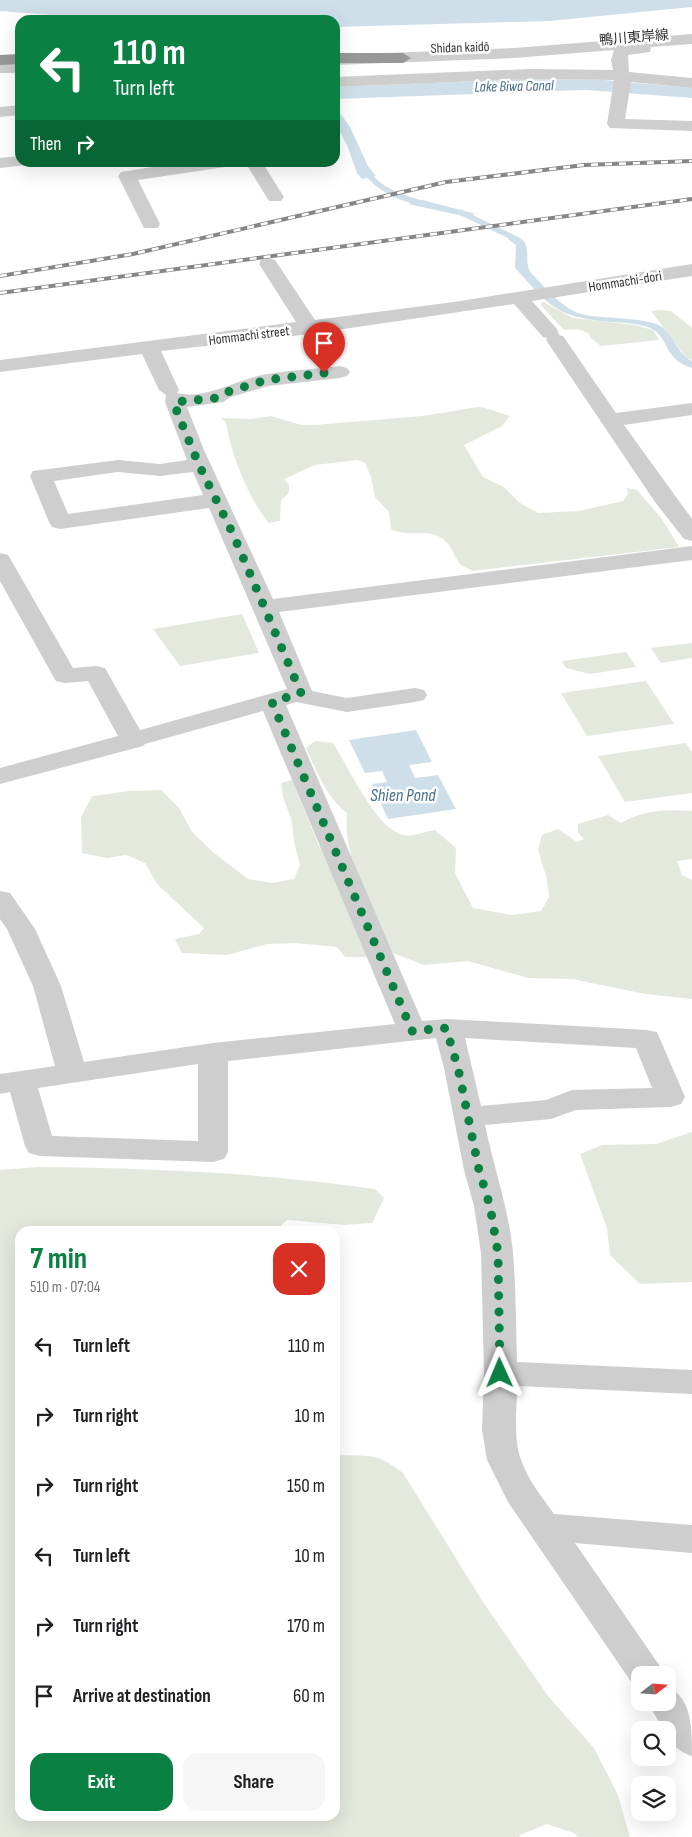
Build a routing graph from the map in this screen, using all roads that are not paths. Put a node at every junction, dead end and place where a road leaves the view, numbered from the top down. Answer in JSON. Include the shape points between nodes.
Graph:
{"nodes":[{"id":1,"x":692,"y":31,"type":"edge"},
{"id":2,"x":692,"y":38,"type":"edge"},
{"id":3,"x":578,"y":45,"type":"junction"},
{"id":4,"x":692,"y":45,"type":"edge"},
{"id":5,"x":340,"y":51,"type":"edge"},
{"id":6,"x":15,"y":53,"type":"edge"},
{"id":7,"x":0,"y":54,"type":"edge"},
{"id":8,"x":402,"y":54,"type":"junction"},
{"id":9,"x":340,"y":59,"type":"edge"},
{"id":10,"x":0,"y":60,"type":"edge"},
{"id":11,"x":15,"y":60,"type":"edge"},
{"id":12,"x":0,"y":68,"type":"edge"},
{"id":13,"x":15,"y":68,"type":"edge"},
{"id":14,"x":602,"y":74,"type":"junction"},
{"id":15,"x":340,"y":82,"type":"edge"},
{"id":16,"x":692,"y":83,"type":"edge"},
{"id":17,"x":622,"y":85,"type":"junction"},
{"id":18,"x":15,"y":110,"type":"edge"},
{"id":19,"x":0,"y":112,"type":"edge"},
{"id":20,"x":692,"y":126,"type":"edge"},
{"id":21,"x":15,"y":162,"type":"edge"},
{"id":22,"x":0,"y":163,"type":"edge"},
{"id":23,"x":190,"y":167,"type":"edge"},
{"id":24,"x":256,"y":167,"type":"edge"},
{"id":25,"x":275,"y":196,"type":"dead end"},
{"id":26,"x":151,"y":224,"type":"dead end"},
{"id":27,"x":268,"y":264,"type":"dead end"},
{"id":28,"x":692,"y":270,"type":"edge"},
{"id":29,"x":557,"y":292,"type":"joint"},
{"id":30,"x":527,"y":297,"type":"junction"},
{"id":31,"x":310,"y":328,"type":"junction"},
{"id":32,"x":149,"y":348,"type":"junction"},
{"id":33,"x":0,"y":366,"type":"edge"},
{"id":34,"x":340,"y":372,"type":"dead end"},
{"id":35,"x":210,"y":376,"type":"dead end"},
{"id":36,"x":224,"y":393,"type":"junction"},
{"id":37,"x":173,"y":397,"type":"junction"},
{"id":38,"x":692,"y":409,"type":"edge"},
{"id":39,"x":612,"y":420,"type":"junction"},
{"id":40,"x":199,"y":465,"type":"junction"},
{"id":41,"x":216,"y":500,"type":"junction"},
{"id":42,"x":692,"y":534,"type":"edge"},
{"id":43,"x":692,"y":553,"type":"edge"},
{"id":44,"x":0,"y":560,"type":"edge"},
{"id":45,"x":265,"y":606,"type":"junction"},
{"id":46,"x":298,"y":695,"type":"junction"},
{"id":47,"x":415,"y":695,"type":"dead end"},
{"id":48,"x":272,"y":702,"type":"junction"},
{"id":49,"x":134,"y":741,"type":"junction"},
{"id":50,"x":0,"y":776,"type":"edge"},
{"id":51,"x":0,"y":899,"type":"edge"},
{"id":52,"x":446,"y":1028,"type":"junction"},
{"id":53,"x":412,"y":1031,"type":"junction"},
{"id":54,"x":213,"y":1052,"type":"junction"},
{"id":55,"x":72,"y":1072,"type":"junction"},
{"id":56,"x":10,"y":1082,"type":"edge"},
{"id":57,"x":469,"y":1117,"type":"junction"},
{"id":58,"x":500,"y":1373,"type":"junction"},
{"id":59,"x":692,"y":1382,"type":"edge"},
{"id":60,"x":543,"y":1528,"type":"junction"},
{"id":61,"x":692,"y":1539,"type":"edge"},
{"id":62,"x":641,"y":1666,"type":"edge"},
{"id":63,"x":672,"y":1711,"type":"edge"},
{"id":64,"x":692,"y":1740,"type":"edge"}],
"edges":[{"from":1,"to":3,"type":"street","name":"鴨川東岸線"},
{"from":2,"to":3,"type":"street","name":"鴨川東岸線"},
{"from":3,"to":8,"type":"street","name":"Shidan kaidō"},
{"from":3,"to":14,"type":"street"},
{"from":4,"to":17,"type":"street","via":[[621,51]]},
{"from":5,"to":8,"type":"highway"},
{"from":6,"to":7,"type":"street"},
{"from":8,"to":9,"type":"highway"},
{"from":10,"to":11,"type":"highway"},
{"from":12,"to":13,"type":"street"},
{"from":14,"to":15,"type":"street"},
{"from":14,"to":17,"type":"street"},
{"from":16,"to":17,"type":"street"},
{"from":17,"to":20,"type":"street","via":[[616,124]]},
{"from":18,"to":19,"type":"street"},
{"from":21,"to":22,"type":"street"},
{"from":23,"to":26,"type":"street","via":[[127,176]]},
{"from":24,"to":25,"type":"street"},
{"from":27,"to":31,"type":"street"},
{"from":28,"to":29,"type":"street","name":"Hommachi-dori"},
{"from":29,"to":30,"type":"street","name":"Hommachi street"},
{"from":30,"to":31,"type":"street","name":"Hommachi street"},
{"from":30,"to":39,"type":"street"},
{"from":31,"to":32,"type":"street","name":"Hommachi street"},
{"from":32,"to":33,"type":"street","name":"Hommachi street"},
{"from":32,"to":37,"type":"street"},
{"from":34,"to":36,"type":"street","via":[[266,380]]},
{"from":35,"to":36,"type":"street"},
{"from":36,"to":37,"type":"street","via":[[216,398]]},
{"from":37,"to":40,"type":"street"},
{"from":38,"to":39,"type":"street"},
{"from":39,"to":42,"type":"street"},
{"from":40,"to":41,"type":"street"},
{"from":40,"to":41,"type":"street","via":[[160,470],[118,466],[41,476],[60,522]]},
{"from":41,"to":45,"type":"street"},
{"from":43,"to":45,"type":"street"},
{"from":44,"to":49,"type":"street","via":[[65,676],[96,673]]},
{"from":45,"to":46,"type":"street","via":[[301,693]]},
{"from":46,"to":47,"type":"street","via":[[348,705]]},
{"from":46,"to":48,"type":"street"},
{"from":48,"to":49,"type":"street"},
{"from":48,"to":53,"type":"street"},
{"from":49,"to":50,"type":"street"},
{"from":51,"to":55,"type":"street","via":[[21,929],[47,986]]},
{"from":52,"to":53,"type":"street"},
{"from":52,"to":57,"type":"street"},
{"from":52,"to":57,"type":"street","via":[[647,1039],[670,1097],[572,1100],[551,1109]]},
{"from":53,"to":54,"type":"street"},
{"from":54,"to":55,"type":"street"},
{"from":54,"to":56,"type":"street","via":[[213,1152],[40,1146]]},
{"from":55,"to":56,"type":"street"},
{"from":57,"to":58,"type":"street","via":[[498,1253]]},
{"from":58,"to":59,"type":"street"},
{"from":58,"to":60,"type":"street","via":[[499,1430],[504,1460],[520,1494]]},
{"from":60,"to":61,"type":"street"},
{"from":60,"to":62,"type":"street"},
{"from":63,"to":64,"type":"street"}]}
